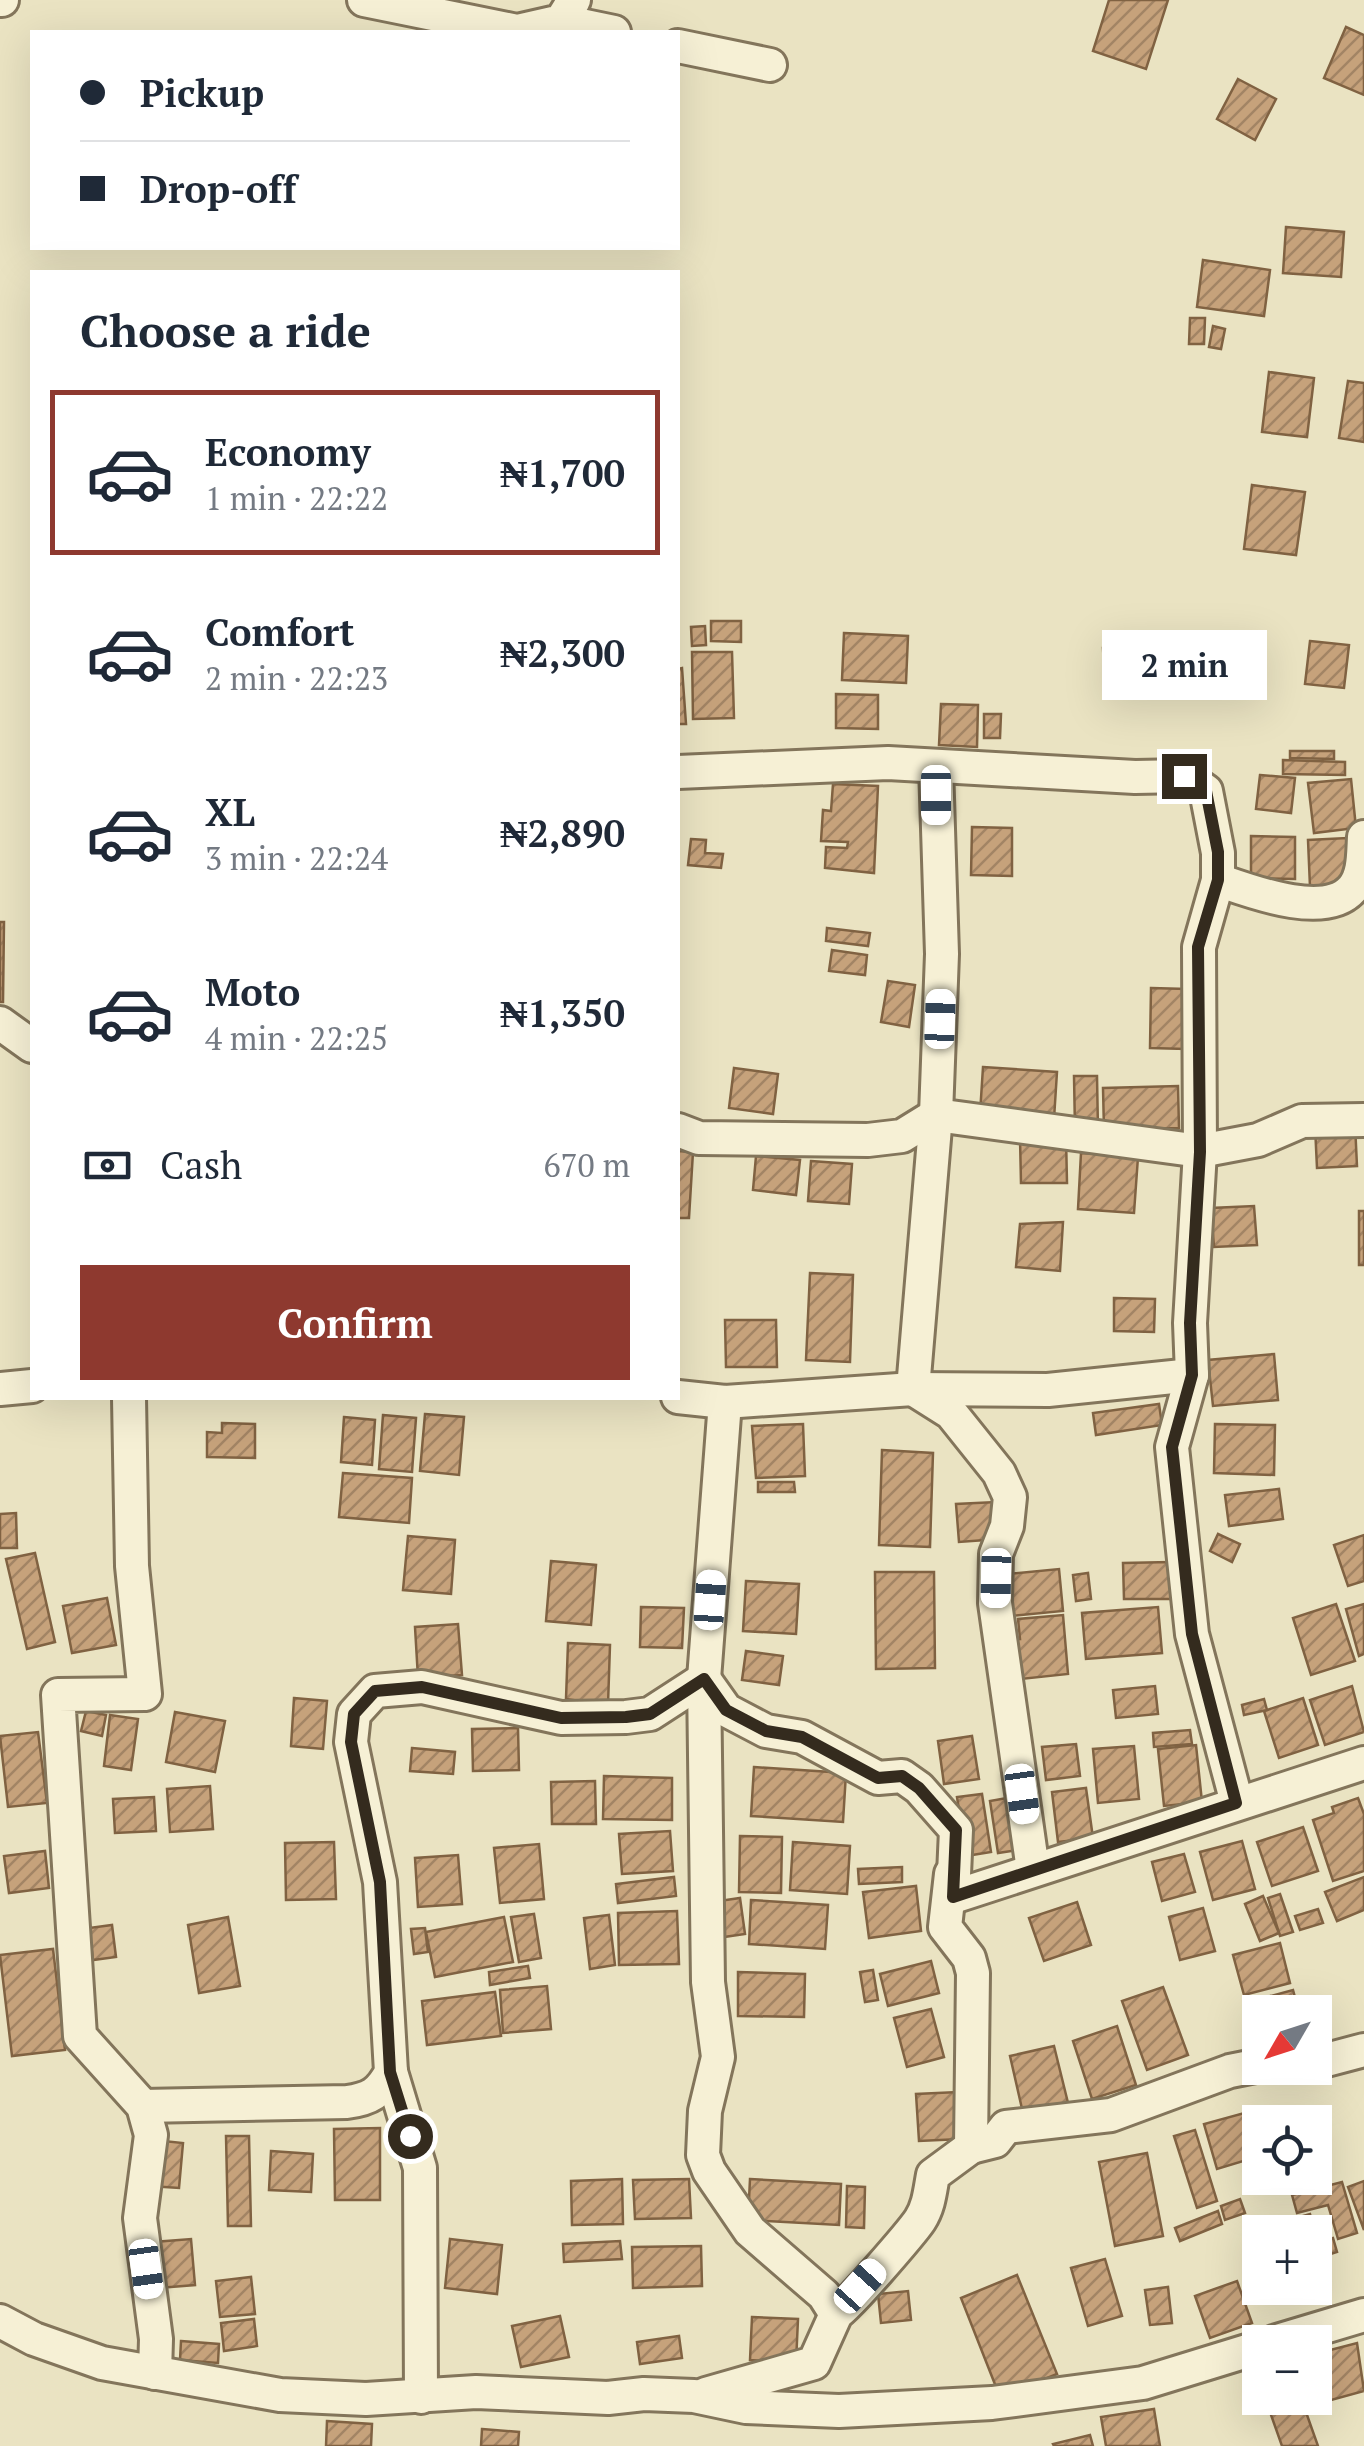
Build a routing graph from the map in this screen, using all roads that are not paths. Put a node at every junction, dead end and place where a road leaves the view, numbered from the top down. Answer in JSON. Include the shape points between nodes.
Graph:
{"nodes":[{"id":1,"x":364,"y":0,"type":"edge"},
{"id":2,"x":567,"y":11,"type":"edge"},
{"id":3,"x":512,"y":30,"type":"edge"},
{"id":4,"x":520,"y":30,"type":"edge"},
{"id":5,"x":610,"y":30,"type":"edge"},
{"id":6,"x":680,"y":46,"type":"edge"},
{"id":7,"x":770,"y":65,"type":"dead end"},
{"id":8,"x":936,"y":766,"type":"junction"},
{"id":9,"x":680,"y":775,"type":"edge"},
{"id":10,"x":1364,"y":837,"type":"edge"},
{"id":11,"x":1218,"y":880,"type":"junction"},
{"id":12,"x":0,"y":1023,"type":"edge"},
{"id":13,"x":30,"y":1045,"type":"edge"},
{"id":14,"x":936,"y":1115,"type":"junction"},
{"id":15,"x":1364,"y":1120,"type":"edge"},
{"id":16,"x":680,"y":1131,"type":"edge"},
{"id":17,"x":1200,"y":1152,"type":"junction"},
{"id":18,"x":1192,"y":1375,"type":"junction"},
{"id":19,"x":30,"y":1386,"type":"edge"},
{"id":20,"x":0,"y":1389,"type":"edge"},
{"id":21,"x":913,"y":1390,"type":"junction"},
{"id":22,"x":680,"y":1397,"type":"edge"},
{"id":23,"x":129,"y":1400,"type":"edge"},
{"id":24,"x":725,"y":1402,"type":"junction"},
{"id":25,"x":704,"y":1679,"type":"junction"},
{"id":26,"x":1363,"y":1768,"type":"edge"},
{"id":27,"x":1236,"y":1803,"type":"junction"},
{"id":28,"x":956,"y":1830,"type":"junction"},
{"id":29,"x":1034,"y":1870,"type":"junction"},
{"id":30,"x":1364,"y":2050,"type":"edge"},
{"id":31,"x":1332,"y":2058,"type":"edge"},
{"id":32,"x":1242,"y":2069,"type":"edge"},
{"id":33,"x":390,"y":2072,"type":"junction"},
{"id":34,"x":143,"y":2106,"type":"junction"},
{"id":35,"x":971,"y":2146,"type":"junction"},
{"id":36,"x":836,"y":2314,"type":"junction"},
{"id":37,"x":1364,"y":2315,"type":"edge"},
{"id":38,"x":0,"y":2321,"type":"edge"},
{"id":39,"x":1331,"y":2325,"type":"edge"},
{"id":40,"x":1242,"y":2353,"type":"edge"},
{"id":41,"x":155,"y":2373,"type":"junction"},
{"id":42,"x":694,"y":2396,"type":"junction"},
{"id":43,"x":421,"y":2398,"type":"junction"}],
"edges":[{"from":1,"to":3,"type":"street"},
{"from":2,"to":4,"type":"street"},
{"from":2,"to":5,"type":"street"},
{"from":6,"to":7,"type":"street"},
{"from":8,"to":9,"type":"street"},
{"from":8,"to":11,"type":"street","via":[[1184,776],[1206,791]]},
{"from":8,"to":14,"type":"street","via":[[942,954]]},
{"from":10,"to":11,"type":"street","via":[[1354,888],[1332,900],[1294,902]]},
{"from":11,"to":17,"type":"street","via":[[1198,947]]},
{"from":12,"to":13,"type":"street"},
{"from":14,"to":16,"type":"street","via":[[902,1136],[868,1140],[699,1138]]},
{"from":14,"to":17,"type":"street"},
{"from":14,"to":21,"type":"street"},
{"from":15,"to":17,"type":"street","via":[[1302,1121],[1258,1140]]},
{"from":17,"to":18,"type":"street"},
{"from":18,"to":21,"type":"street","via":[[1048,1390]]},
{"from":18,"to":27,"type":"street","via":[[1172,1447],[1175,1498],[1192,1634]]},
{"from":19,"to":20,"type":"street"},
{"from":21,"to":24,"type":"street"},
{"from":21,"to":29,"type":"street","via":[[952,1412],[999,1472],[1010,1497],[996,1554],[995,1603]]},
{"from":22,"to":24,"type":"street"},
{"from":23,"to":34,"type":"street","via":[[132,1566],[145,1694],[58,1695],[80,2036]]},
{"from":24,"to":25,"type":"street"},
{"from":25,"to":28,"type":"street","via":[[726,1710],[766,1731],[802,1737],[878,1778],[902,1776]]},
{"from":25,"to":33,"type":"street","via":[[650,1714],[626,1717],[561,1718],[422,1687],[396,1686],[363,1700],[351,1742],[380,1882]]},
{"from":25,"to":36,"type":"street","via":[[708,1982],[718,2057],[703,2155],[750,2231],[824,2295]]},
{"from":26,"to":27,"type":"street"},
{"from":27,"to":29,"type":"street"},
{"from":28,"to":29,"type":"street","via":[[953,1897]]},
{"from":28,"to":35,"type":"street","via":[[944,1927],[973,1973]]},
{"from":30,"to":31,"type":"street"},
{"from":32,"to":35,"type":"street","via":[[1110,2115],[1006,2127],[996,2141]]},
{"from":33,"to":34,"type":"street","via":[[382,2090],[367,2100]]},
{"from":33,"to":43,"type":"street","via":[[420,2168]]},
{"from":34,"to":41,"type":"street","via":[[151,2135],[140,2218]]},
{"from":35,"to":36,"type":"street","via":[[932,2174],[918,2223],[860,2286],[848,2309]]},
{"from":36,"to":42,"type":"street","via":[[814,2363]]},
{"from":37,"to":39,"type":"street"},
{"from":38,"to":41,"type":"street","via":[[102,2363]]},
{"from":40,"to":42,"type":"street","via":[[1143,2383],[992,2403],[839,2411],[746,2408]]},
{"from":41,"to":43,"type":"street","via":[[280,2394]]},
{"from":42,"to":43,"type":"street","via":[[476,2392]]}]}
